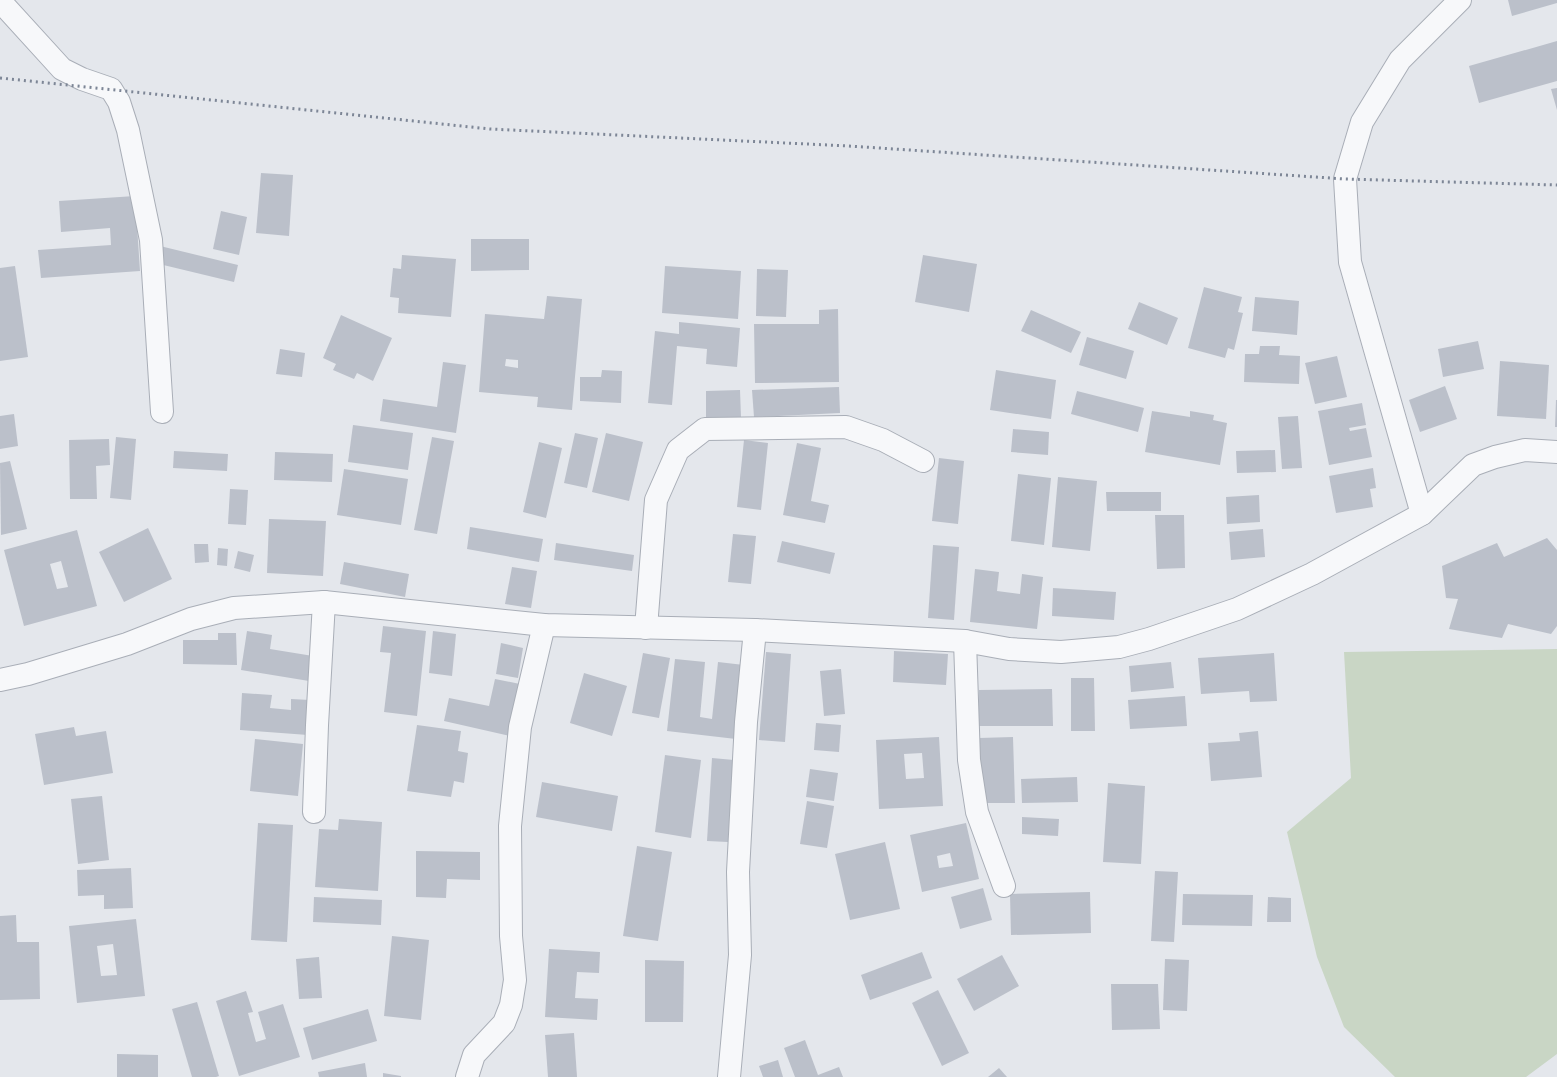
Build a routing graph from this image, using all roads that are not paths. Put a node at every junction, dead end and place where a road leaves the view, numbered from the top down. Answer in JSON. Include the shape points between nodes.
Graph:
{"nodes":[{"id":1,"x":1460,"y":0,"type":"edge"},
{"id":2,"x":0,"y":1,"type":"edge"},
{"id":3,"x":162,"y":412,"type":"dead end"},
{"id":4,"x":1557,"y":452,"type":"edge"},
{"id":5,"x":923,"y":461,"type":"dead end"},
{"id":6,"x":1422,"y":514,"type":"junction"},
{"id":7,"x":324,"y":602,"type":"junction"},
{"id":8,"x":544,"y":625,"type":"junction"},
{"id":9,"x":646,"y":628,"type":"junction"},
{"id":10,"x":755,"y":630,"type":"junction"},
{"id":11,"x":965,"y":641,"type":"junction"},
{"id":12,"x":0,"y":680,"type":"edge"},
{"id":13,"x":314,"y":812,"type":"dead end"},
{"id":14,"x":1004,"y":886,"type":"dead end"},
{"id":15,"x":466,"y":1077,"type":"edge"},
{"id":16,"x":729,"y":1077,"type":"edge"}],
"edges":[{"from":1,"to":6,"type":"street","via":[[1400,60],[1362,122],[1345,179],[1350,262]]},
{"from":2,"to":3,"type":"street","via":[[62,69],[111,89],[119,102],[128,130],[151,240]]},
{"from":4,"to":6,"type":"street","via":[[1525,450],[1473,465]]},
{"from":5,"to":9,"type":"street","via":[[883,440],[846,427],[705,429],[678,450],[656,500]]},
{"from":6,"to":11,"type":"street","via":[[1312,574],[1237,609],[1148,639],[1119,647],[1061,652],[1009,649]]},
{"from":7,"to":8,"type":"street"},
{"from":7,"to":12,"type":"street","via":[[234,608],[191,619],[127,644]]},
{"from":7,"to":13,"type":"street"},
{"from":8,"to":9,"type":"street"},
{"from":8,"to":15,"type":"street","via":[[520,727],[510,826],[511,936],[515,980],[511,1005],[504,1023],[474,1055]]},
{"from":9,"to":10,"type":"street"},
{"from":10,"to":11,"type":"street"},
{"from":10,"to":16,"type":"street","via":[[746,722],[738,872],[740,954]]},
{"from":11,"to":14,"type":"street","via":[[969,760],[976,805]]}]}
